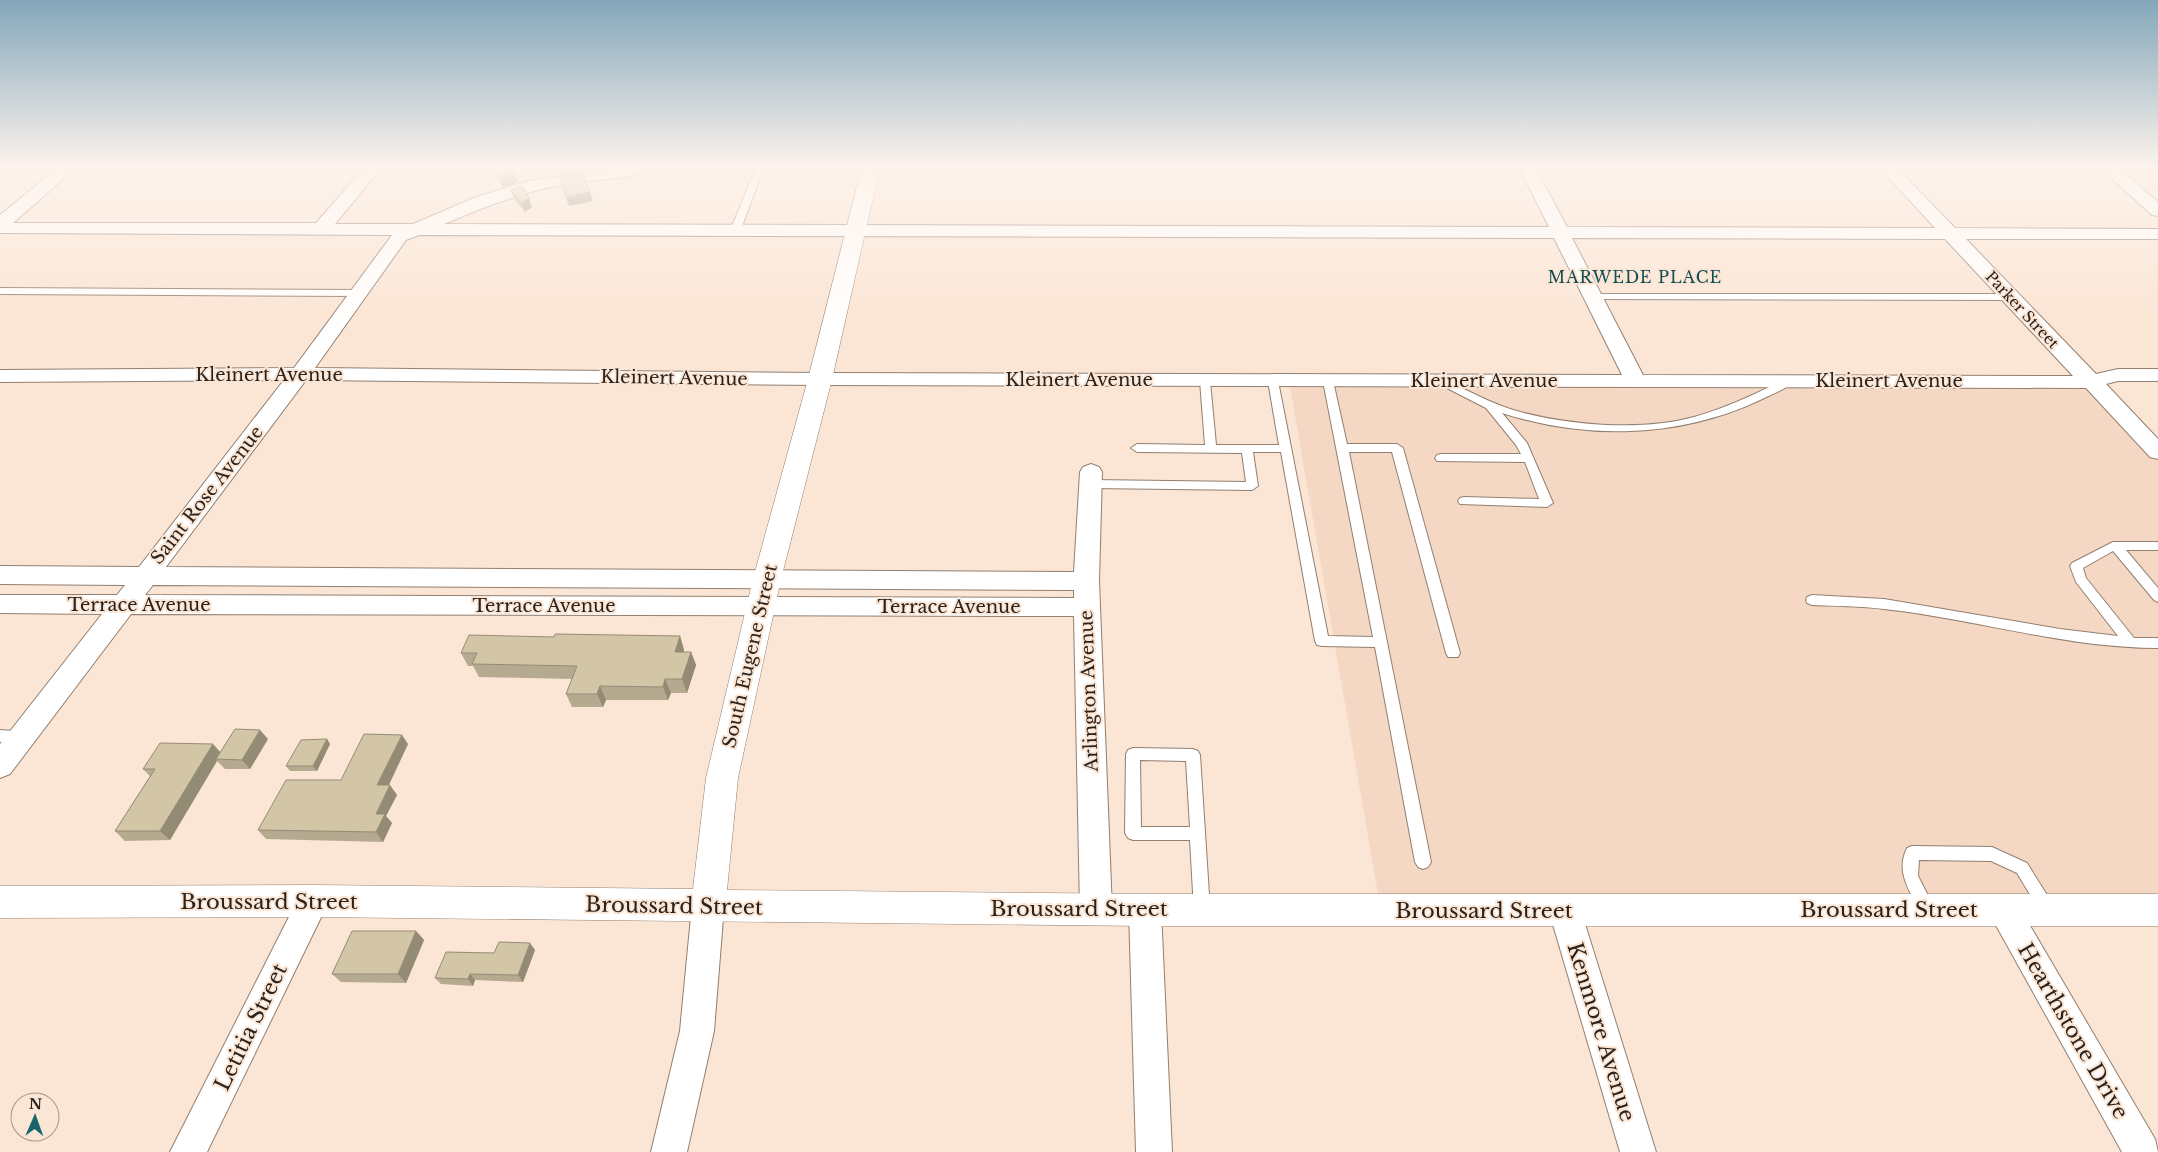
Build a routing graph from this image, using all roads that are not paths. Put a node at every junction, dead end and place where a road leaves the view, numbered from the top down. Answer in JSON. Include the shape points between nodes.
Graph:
{"nodes":[{"id":1,"x":328,"y":221,"type":"edge"},
{"id":2,"x":434,"y":221,"type":"edge"},
{"id":3,"x":739,"y":221,"type":"edge"},
{"id":4,"x":858,"y":221,"type":"edge"},
{"id":5,"x":1555,"y":221,"type":"edge"},
{"id":6,"x":1938,"y":221,"type":"edge"},
{"id":7,"x":0,"y":226,"type":"edge"},
{"id":8,"x":322,"y":228,"type":"junction"},
{"id":9,"x":416,"y":228,"type":"junction"},
{"id":10,"x":736,"y":229,"type":"junction"},
{"id":11,"x":856,"y":230,"type":"junction"},
{"id":12,"x":1561,"y":232,"type":"junction"},
{"id":13,"x":1950,"y":233,"type":"junction"},
{"id":14,"x":2158,"y":234,"type":"edge"},
{"id":15,"x":0,"y":291,"type":"edge"},
{"id":16,"x":360,"y":293,"type":"junction"},
{"id":17,"x":1594,"y":297,"type":"junction"},
{"id":18,"x":2010,"y":297,"type":"junction"},
{"id":19,"x":300,"y":374,"type":"junction"},
{"id":20,"x":2158,"y":375,"type":"edge"},
{"id":21,"x":0,"y":376,"type":"edge"},
{"id":22,"x":820,"y":379,"type":"junction"},
{"id":23,"x":1204,"y":381,"type":"junction"},
{"id":24,"x":1273,"y":381,"type":"junction"},
{"id":25,"x":1328,"y":381,"type":"junction"},
{"id":26,"x":1441,"y":381,"type":"junction"},
{"id":27,"x":1636,"y":381,"type":"junction"},
{"id":28,"x":1790,"y":381,"type":"junction"},
{"id":29,"x":2089,"y":382,"type":"junction"},
{"id":30,"x":1488,"y":405,"type":"junction"},
{"id":31,"x":1137,"y":448,"type":"dead end"},
{"id":32,"x":1286,"y":448,"type":"junction"},
{"id":33,"x":1342,"y":448,"type":"junction"},
{"id":34,"x":1211,"y":449,"type":"junction"},
{"id":35,"x":1247,"y":449,"type":"junction"},
{"id":36,"x":2158,"y":452,"type":"edge"},
{"id":37,"x":1441,"y":458,"type":"dead end"},
{"id":38,"x":1529,"y":458,"type":"junction"},
{"id":39,"x":1092,"y":478,"type":"joint"},
{"id":40,"x":1464,"y":501,"type":"dead end"},
{"id":41,"x":2116,"y":546,"type":"junction"},
{"id":42,"x":2158,"y":546,"type":"edge"},
{"id":43,"x":0,"y":575,"type":"edge"},
{"id":44,"x":144,"y":576,"type":"junction"},
{"id":45,"x":763,"y":593,"type":"junction"},
{"id":46,"x":1087,"y":594,"type":"junction"},
{"id":47,"x":2158,"y":597,"type":"edge"},
{"id":48,"x":1812,"y":600,"type":"dead end"},
{"id":49,"x":0,"y":604,"type":"edge"},
{"id":50,"x":122,"y":605,"type":"junction"},
{"id":51,"x":1380,"y":642,"type":"junction"},
{"id":52,"x":2130,"y":642,"type":"junction"},
{"id":53,"x":2158,"y":643,"type":"edge"},
{"id":54,"x":1453,"y":653,"type":"dead end"},
{"id":55,"x":11,"y":736,"type":"edge"},
{"id":56,"x":0,"y":766,"type":"edge"},
{"id":57,"x":1198,"y":834,"type":"junction"},
{"id":58,"x":1423,"y":862,"type":"dead end"},
{"id":59,"x":313,"y":901,"type":"junction"},
{"id":60,"x":0,"y":902,"type":"edge"},
{"id":61,"x":708,"y":906,"type":"junction"},
{"id":62,"x":1096,"y":910,"type":"junction"},
{"id":63,"x":1145,"y":910,"type":"junction"},
{"id":64,"x":1202,"y":910,"type":"junction"},
{"id":65,"x":1927,"y":910,"type":"junction"},
{"id":66,"x":2004,"y":910,"type":"junction"},
{"id":67,"x":2048,"y":910,"type":"junction"},
{"id":68,"x":2158,"y":910,"type":"edge"},
{"id":69,"x":1564,"y":911,"type":"junction"},
{"id":70,"x":188,"y":1152,"type":"edge"},
{"id":71,"x":669,"y":1152,"type":"edge"},
{"id":72,"x":1154,"y":1152,"type":"edge"},
{"id":73,"x":1638,"y":1152,"type":"edge"},
{"id":74,"x":2142,"y":1152,"type":"edge"}],
"edges":[{"from":1,"to":8,"type":"street"},
{"from":2,"to":9,"type":"street"},
{"from":3,"to":10,"type":"lane"},
{"from":4,"to":11,"type":"street","name":"South Eugene Street"},
{"from":5,"to":12,"type":"street"},
{"from":6,"to":13,"type":"street","name":"Parker Street"},
{"from":7,"to":8,"type":"street"},
{"from":8,"to":9,"type":"street"},
{"from":9,"to":10,"type":"street"},
{"from":9,"to":16,"type":"street","name":"Saint Rose Avenue","via":[[400,236]]},
{"from":10,"to":11,"type":"street"},
{"from":11,"to":12,"type":"street"},
{"from":11,"to":22,"type":"street","name":"South Eugene Street"},
{"from":12,"to":13,"type":"street"},
{"from":12,"to":17,"type":"street"},
{"from":13,"to":14,"type":"street"},
{"from":13,"to":18,"type":"street","name":"Parker Street"},
{"from":15,"to":16,"type":"lane"},
{"from":16,"to":19,"type":"street","name":"Saint Rose Avenue"},
{"from":17,"to":18,"type":"lane"},
{"from":17,"to":27,"type":"street"},
{"from":18,"to":29,"type":"street","name":"Parker Street"},
{"from":19,"to":21,"type":"street","name":"Kleinert Avenue"},
{"from":19,"to":22,"type":"street","name":"Kleinert Avenue"},
{"from":19,"to":44,"type":"street","name":"Saint Rose Avenue"},
{"from":20,"to":29,"type":"street","name":"Kleinert Avenue","via":[[2118,375]]},
{"from":22,"to":23,"type":"street","name":"Kleinert Avenue"},
{"from":22,"to":45,"type":"street","name":"South Eugene Street"},
{"from":23,"to":24,"type":"street","name":"Kleinert Avenue"},
{"from":23,"to":34,"type":"lane"},
{"from":24,"to":25,"type":"street","name":"Kleinert Avenue"},
{"from":24,"to":32,"type":"lane"},
{"from":25,"to":26,"type":"street","name":"Kleinert Avenue"},
{"from":25,"to":33,"type":"lane"},
{"from":26,"to":27,"type":"street","name":"Kleinert Avenue"},
{"from":26,"to":30,"type":"lane"},
{"from":27,"to":28,"type":"street","name":"Kleinert Avenue"},
{"from":28,"to":29,"type":"street","name":"Kleinert Avenue"},
{"from":28,"to":30,"type":"lane","via":[[1741,405],[1684,423],[1650,427],[1585,426],[1523,416]]},
{"from":29,"to":36,"type":"street","name":"Parker Street"},
{"from":30,"to":38,"type":"lane","via":[[1521,443]]},
{"from":31,"to":34,"type":"lane"},
{"from":32,"to":35,"type":"lane"},
{"from":32,"to":51,"type":"lane","via":[[1322,641]]},
{"from":33,"to":51,"type":"lane"},
{"from":33,"to":54,"type":"lane","via":[[1397,448]]},
{"from":34,"to":35,"type":"lane"},
{"from":35,"to":39,"type":"lane","via":[[1252,486]]},
{"from":37,"to":38,"type":"lane"},
{"from":38,"to":40,"type":"lane","via":[[1547,503]]},
{"from":39,"to":46,"type":"street","name":"Arlington Avenue"},
{"from":41,"to":42,"type":"lane"},
{"from":41,"to":47,"type":"lane"},
{"from":41,"to":52,"type":"lane","via":[[2076,566],[2080,578]]},
{"from":43,"to":44,"type":"street","name":"Terrace Avenue"},
{"from":44,"to":45,"type":"street","name":"Terrace Avenue"},
{"from":44,"to":50,"type":"street","name":"Saint Rose Avenue"},
{"from":45,"to":46,"type":"street","name":"Terrace Avenue"},
{"from":45,"to":50,"type":"street","name":"Terrace Avenue"},
{"from":45,"to":61,"type":"street","name":"South Eugene Street","via":[[722,778]]},
{"from":46,"to":62,"type":"street","name":"Arlington Avenue"},
{"from":48,"to":52,"type":"lane","via":[[1884,604],[2060,634]]},
{"from":49,"to":50,"type":"street","name":"Terrace Avenue"},
{"from":50,"to":55,"type":"street","name":"Saint Rose Avenue"},
{"from":51,"to":58,"type":"lane"},
{"from":52,"to":53,"type":"lane"},
{"from":55,"to":56,"type":"street","name":"Saint Rose Avenue"},
{"from":57,"to":57,"type":"lane","via":[[1194,755],[1133,754],[1132,833]]},
{"from":57,"to":64,"type":"lane"},
{"from":59,"to":60,"type":"street","name":"Broussard Street"},
{"from":59,"to":61,"type":"street","name":"Broussard Street"},
{"from":59,"to":70,"type":"street","name":"Letitia Street"},
{"from":61,"to":62,"type":"street","name":"Broussard Street"},
{"from":61,"to":71,"type":"street","name":"South Eugene Street","via":[[698,1031]]},
{"from":62,"to":63,"type":"street","name":"Broussard Street"},
{"from":63,"to":64,"type":"street","name":"Broussard Street"},
{"from":63,"to":72,"type":"street"},
{"from":64,"to":69,"type":"street","name":"Broussard Street"},
{"from":65,"to":66,"type":"street","name":"Broussard Street"},
{"from":65,"to":67,"type":"lane","via":[[1910,876],[1912,853],[1992,854],[2022,868]]},
{"from":65,"to":69,"type":"street","name":"Broussard Street"},
{"from":66,"to":67,"type":"street","name":"Broussard Street"},
{"from":66,"to":74,"type":"street","name":"Hearthstone Drive"},
{"from":67,"to":68,"type":"street","name":"Broussard Street"},
{"from":69,"to":73,"type":"street","name":"Kenmore Avenue"}]}
